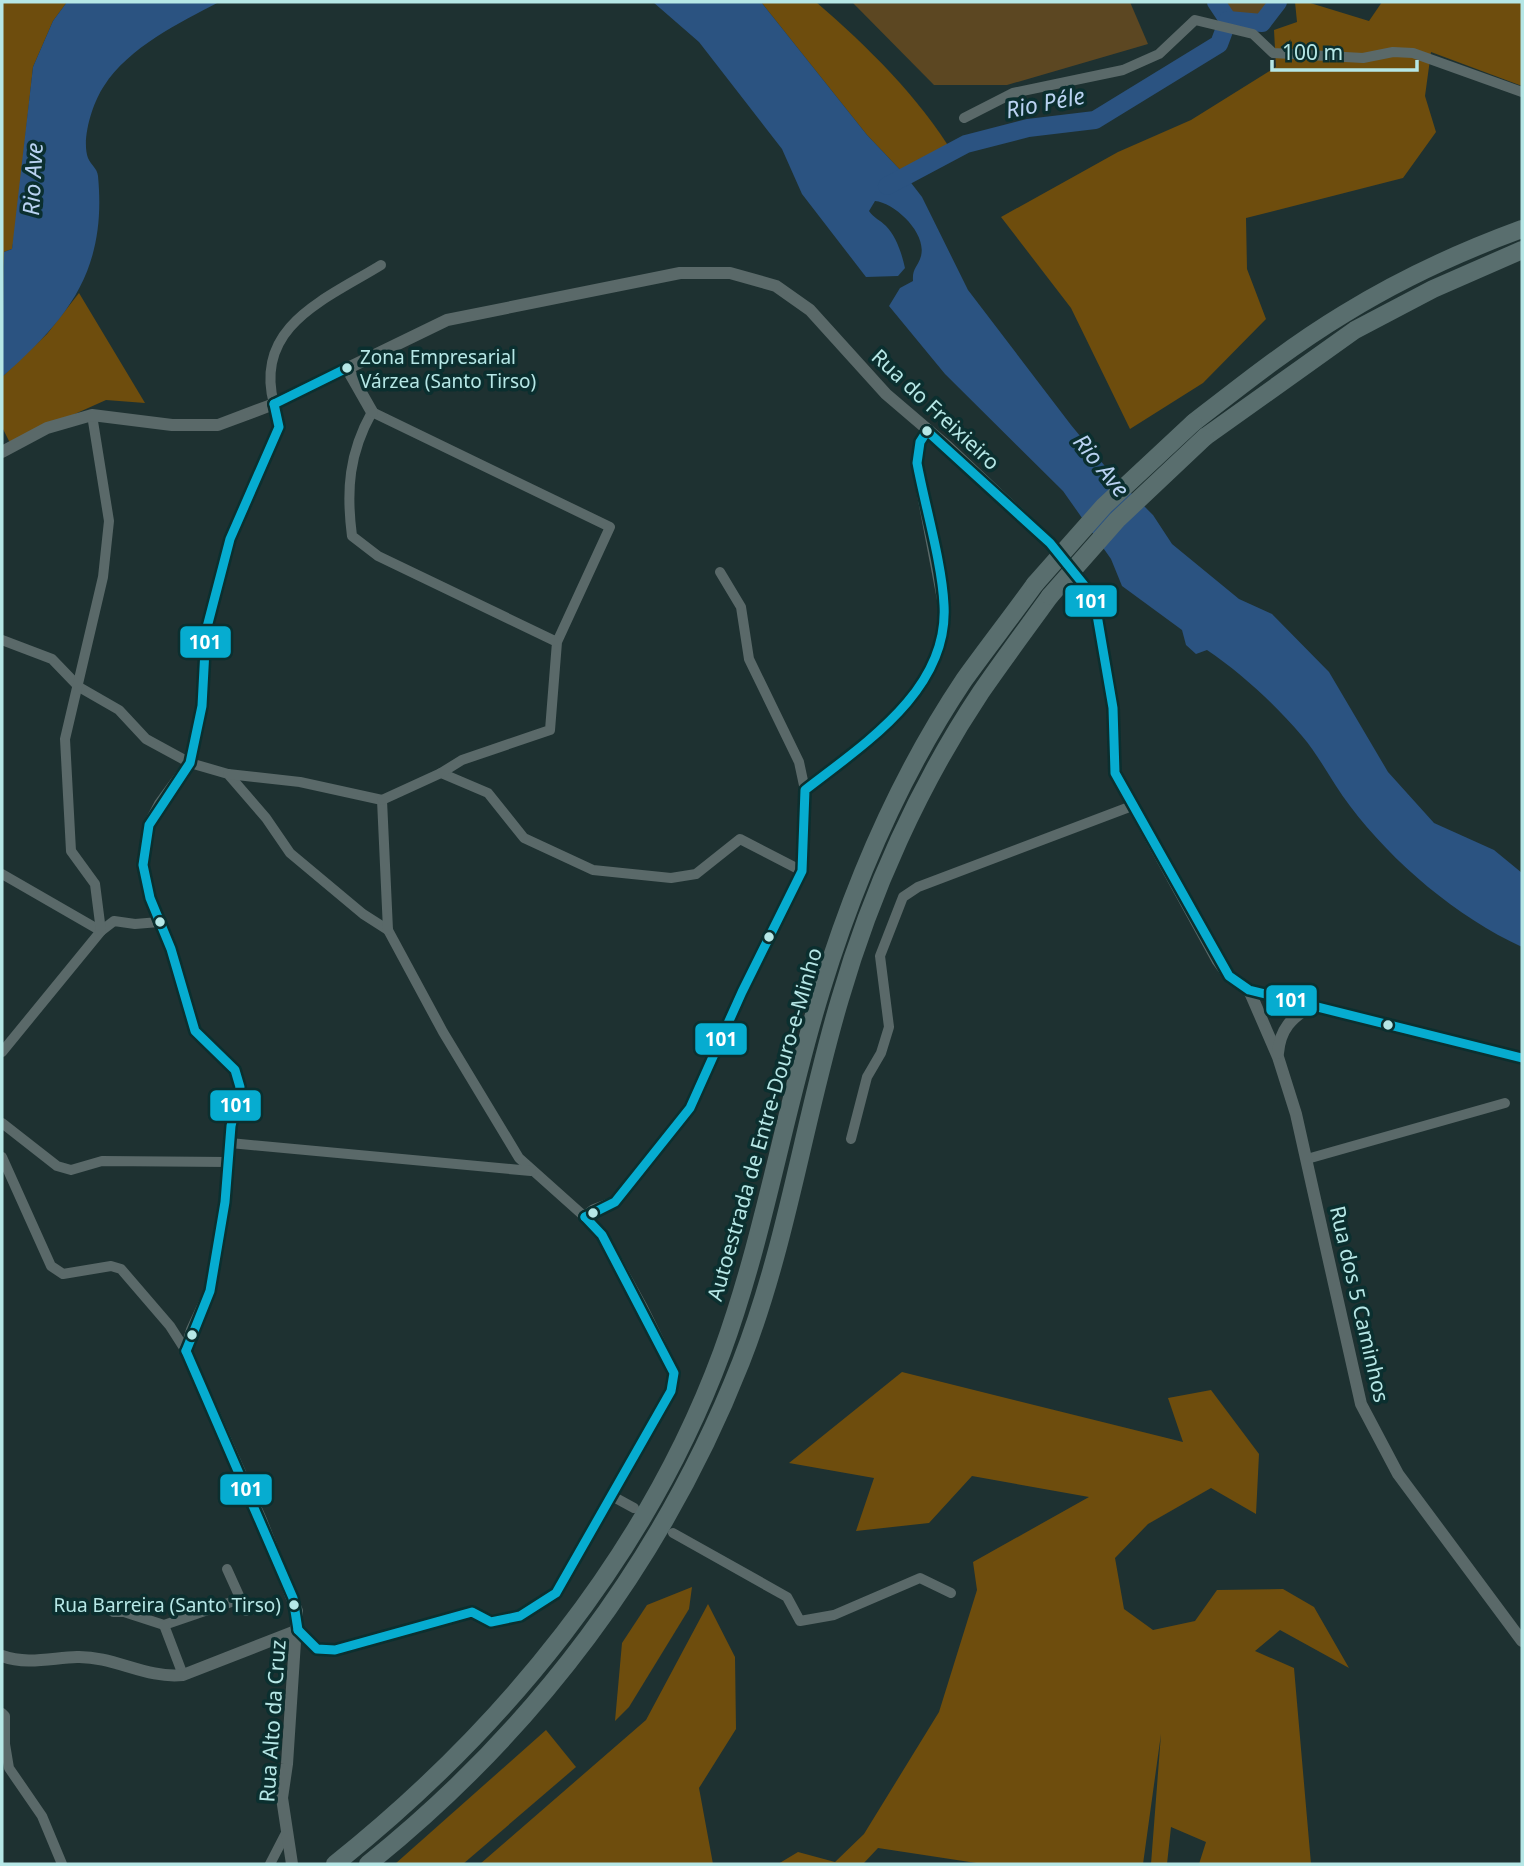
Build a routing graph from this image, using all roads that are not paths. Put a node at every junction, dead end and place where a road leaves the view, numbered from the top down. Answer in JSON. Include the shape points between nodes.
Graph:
{"nodes":[{"id":1,"x":1522,"y":92,"type":"edge"},
{"id":2,"x":964,"y":118,"type":"dead end"},
{"id":3,"x":1522,"y":229,"type":"edge"},
{"id":4,"x":1522,"y":250,"type":"edge"},
{"id":5,"x":381,"y":265,"type":"dead end"},
{"id":6,"x":347,"y":368,"type":"junction"},
{"id":7,"x":274,"y":404,"type":"junction"},
{"id":8,"x":372,"y":412,"type":"junction"},
{"id":9,"x":92,"y":415,"type":"junction"},
{"id":10,"x":927,"y":431,"type":"junction"},
{"id":11,"x":2,"y":452,"type":"edge"},
{"id":12,"x":720,"y":572,"type":"dead end"},
{"id":13,"x":2,"y":640,"type":"edge"},
{"id":14,"x":557,"y":642,"type":"junction"},
{"id":15,"x":79,"y":687,"type":"junction"},
{"id":16,"x":190,"y":764,"type":"junction"},
{"id":17,"x":441,"y":773,"type":"junction"},
{"id":18,"x":228,"y":774,"type":"junction"},
{"id":19,"x":805,"y":790,"type":"junction"},
{"id":20,"x":382,"y":800,"type":"junction"},
{"id":21,"x":1132,"y":806,"type":"junction"},
{"id":22,"x":802,"y":871,"type":"junction"},
{"id":23,"x":2,"y":874,"type":"edge"},
{"id":24,"x":159,"y":922,"type":"junction"},
{"id":25,"x":388,"y":930,"type":"junction"},
{"id":26,"x":101,"y":931,"type":"junction"},
{"id":27,"x":1249,"y":990,"type":"junction"},
{"id":28,"x":1312,"y":1006,"type":"junction"},
{"id":29,"x":2,"y":1052,"type":"edge"},
{"id":30,"x":1278,"y":1057,"type":"junction"},
{"id":31,"x":1522,"y":1058,"type":"edge"},
{"id":32,"x":1505,"y":1103,"type":"dead end"},
{"id":33,"x":2,"y":1123,"type":"edge"},
{"id":34,"x":851,"y":1139,"type":"dead end"},
{"id":35,"x":230,"y":1143,"type":"junction"},
{"id":36,"x":2,"y":1157,"type":"edge"},
{"id":37,"x":1307,"y":1159,"type":"junction"},
{"id":38,"x":228,"y":1161,"type":"junction"},
{"id":39,"x":531,"y":1171,"type":"junction"},
{"id":40,"x":585,"y":1217,"type":"junction"},
{"id":41,"x":186,"y":1351,"type":"junction"},
{"id":42,"x":612,"y":1496,"type":"junction"},
{"id":43,"x":634,"y":1508,"type":"dead end"},
{"id":44,"x":673,"y":1533,"type":"dead end"},
{"id":45,"x":227,"y":1569,"type":"dead end"},
{"id":46,"x":951,"y":1592,"type":"dead end"},
{"id":47,"x":240,"y":1599,"type":"junction"},
{"id":48,"x":246,"y":1611,"type":"dead end"},
{"id":49,"x":113,"y":1612,"type":"dead end"},
{"id":50,"x":164,"y":1625,"type":"junction"},
{"id":51,"x":298,"y":1630,"type":"junction"},
{"id":52,"x":1522,"y":1641,"type":"edge"},
{"id":53,"x":2,"y":1656,"type":"edge"},
{"id":54,"x":183,"y":1675,"type":"junction"},
{"id":55,"x":2,"y":1713,"type":"edge"},
{"id":56,"x":6,"y":1767,"type":"edge"},
{"id":57,"x":287,"y":1831,"type":"junction"},
{"id":58,"x":292,"y":1862,"type":"edge"},
{"id":59,"x":62,"y":1864,"type":"edge"},
{"id":60,"x":270,"y":1864,"type":"edge"},
{"id":61,"x":335,"y":1864,"type":"edge"},
{"id":62,"x":368,"y":1864,"type":"edge"}],
"edges":[{"from":1,"to":2,"type":"street","via":[[1413,53],[1363,58],[1273,53],[1253,34],[1195,20],[1158,54],[1123,70],[1013,93]]},
{"from":3,"to":61,"type":"highway","name":"Autoestrada de Entre-Douro-e-Minho","bridge":true,"via":[[1345,313],[1193,422],[1104,506],[1035,584],[963,682],[909,774],[861,877],[821,992],[755,1255],[721,1354],[678,1453],[617,1559],[547,1656],[465,1749]]},
{"from":4,"to":62,"type":"highway","name":"Autoestrada de Entre-Douro-e-Minho","bridge":true,"via":[[1355,330],[1205,437],[1117,520],[1050,596],[980,694],[940,761],[880,884],[840,998],[774,1260],[741,1360],[696,1464],[635,1572],[565,1670],[481,1764]]},
{"from":5,"to":7,"type":"street","via":[[321,302],[281,335],[271,354],[268,383]]},
{"from":6,"to":7,"type":"street","name":"Rua do Freixieiro"},
{"from":6,"to":8,"type":"street"},
{"from":6,"to":10,"type":"street","name":"Rua do Freixieiro","via":[[447,320],[680,273],[730,273],[776,286],[802,304]]},
{"from":7,"to":9,"type":"street","name":"Rua do Freixieiro","via":[[218,425],[172,425]]},
{"from":7,"to":16,"type":"street","via":[[277,434],[230,539],[206,631],[202,706]]},
{"from":8,"to":14,"type":"street","via":[[359,435],[347,495],[352,536],[378,556]]},
{"from":8,"to":14,"type":"street","via":[[610,527]]},
{"from":9,"to":11,"type":"street","name":"Rua do Freixieiro","via":[[47,428]]},
{"from":9,"to":15,"type":"street","via":[[109,521],[103,577]]},
{"from":10,"to":19,"type":"street","via":[[917,463],[946,628],[936,661],[898,712]]},
{"from":10,"to":21,"type":"street","name":"Rua do Freixieiro","via":[[1049,543],[1084,585],[1097,615],[1113,708],[1115,773]]},
{"from":12,"to":19,"type":"street","via":[[741,607],[749,659],[799,762]]},
{"from":13,"to":15,"type":"street","via":[[52,659]]},
{"from":14,"to":17,"type":"street","via":[[550,730],[462,760]]},
{"from":15,"to":16,"type":"street","via":[[118,710],[146,739]]},
{"from":15,"to":26,"type":"street","via":[[65,739],[71,851],[95,884]]},
{"from":16,"to":18,"type":"street"},
{"from":16,"to":24,"type":"street","via":[[149,825],[143,865]]},
{"from":17,"to":20,"type":"street"},
{"from":17,"to":22,"type":"street","via":[[488,793],[524,838],[593,870],[671,878],[696,874],[740,839]]},
{"from":18,"to":20,"type":"street","via":[[300,782]]},
{"from":18,"to":25,"type":"street","via":[[290,853]]},
{"from":19,"to":22,"type":"street"},
{"from":20,"to":25,"type":"street"},
{"from":21,"to":27,"type":"street","name":"Rua do Freixieiro","via":[[1218,961],[1228,976]]},
{"from":21,"to":34,"type":"street","via":[[918,887],[903,897],[880,956],[889,1027],[867,1077]]},
{"from":22,"to":40,"type":"street","via":[[690,1108],[615,1202]]},
{"from":23,"to":26,"type":"street"},
{"from":24,"to":26,"type":"street","via":[[114,921]]},
{"from":24,"to":35,"type":"street","via":[[195,1031],[235,1069],[240,1087]]},
{"from":25,"to":39,"type":"street","via":[[443,1032]]},
{"from":26,"to":29,"type":"street"},
{"from":27,"to":28,"type":"street"},
{"from":27,"to":30,"type":"street","name":"Rua dos 5 Caminhos"},
{"from":28,"to":30,"type":"street","via":[[1289,1022],[1279,1038]]},
{"from":28,"to":31,"type":"street"},
{"from":30,"to":37,"type":"street","name":"Rua dos 5 Caminhos"},
{"from":32,"to":37,"type":"street"},
{"from":33,"to":38,"type":"street","via":[[58,1166],[71,1170],[102,1161]]},
{"from":35,"to":38,"type":"street"},
{"from":35,"to":39,"type":"street"},
{"from":36,"to":41,"type":"street","via":[[51,1266],[63,1274],[111,1266],[121,1269]]},
{"from":37,"to":52,"type":"street","name":"Rua dos 5 Caminhos","via":[[1361,1404],[1398,1474]]},
{"from":38,"to":41,"type":"street","via":[[210,1291]]},
{"from":39,"to":40,"type":"street"},
{"from":40,"to":42,"type":"street","via":[[602,1235],[674,1373],[671,1391]]},
{"from":41,"to":51,"type":"street","name":"Rua Alto da Cruz","via":[[293,1598]]},
{"from":42,"to":43,"type":"street"},
{"from":42,"to":51,"type":"street","via":[[556,1593],[520,1616],[491,1622],[472,1612],[335,1650],[317,1649]]},
{"from":44,"to":46,"type":"street","via":[[787,1597],[800,1620],[834,1615],[920,1578]]},
{"from":45,"to":47,"type":"street"},
{"from":47,"to":48,"type":"street"},
{"from":47,"to":50,"type":"street"},
{"from":49,"to":50,"type":"street"},
{"from":50,"to":54,"type":"street"},
{"from":51,"to":54,"type":"street"},
{"from":51,"to":57,"type":"street","name":"Rua Alto da Cruz","via":[[282,1798]]},
{"from":53,"to":54,"type":"street","via":[[13,1660],[78,1657],[162,1677]]},
{"from":55,"to":56,"type":"street"},
{"from":56,"to":59,"type":"street","via":[[42,1816]]},
{"from":57,"to":58,"type":"street","name":"Rua Alto da Cruz"},
{"from":57,"to":60,"type":"street"}]}
